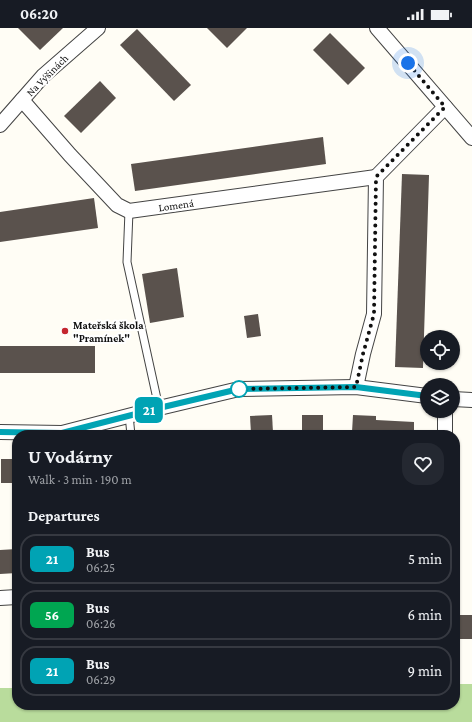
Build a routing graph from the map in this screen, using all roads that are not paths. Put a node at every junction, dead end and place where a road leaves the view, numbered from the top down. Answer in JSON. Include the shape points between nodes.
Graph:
{"nodes":[{"id":1,"x":98,"y":28,"type":"edge"},
{"id":2,"x":377,"y":28,"type":"edge"},
{"id":3,"x":22,"y":100,"type":"junction"},
{"id":4,"x":445,"y":107,"type":"junction"},
{"id":5,"x":0,"y":125,"type":"edge"},
{"id":6,"x":472,"y":138,"type":"edge"},
{"id":7,"x":376,"y":177,"type":"junction"},
{"id":8,"x":129,"y":211,"type":"junction"},
{"id":9,"x":356,"y":387,"type":"junction"},
{"id":10,"x":420,"y":395,"type":"edge"},
{"id":11,"x":460,"y":399,"type":"edge"},
{"id":12,"x":472,"y":400,"type":"edge"},
{"id":13,"x":159,"y":408,"type":"junction"},
{"id":14,"x":129,"y":415,"type":"junction"},
{"id":15,"x":445,"y":418,"type":"edge"},
{"id":16,"x":76,"y":430,"type":"edge"},
{"id":17,"x":130,"y":430,"type":"edge"},
{"id":18,"x":444,"y":430,"type":"edge"},
{"id":19,"x":0,"y":432,"type":"edge"},
{"id":20,"x":12,"y":432,"type":"edge"},
{"id":21,"x":0,"y":598,"type":"edge"},
{"id":22,"x":12,"y":598,"type":"edge"}],
"edges":[{"from":1,"to":3,"type":"street","name":"Na Výšinách","via":[[43,76]]},
{"from":2,"to":4,"type":"street"},
{"from":3,"to":5,"type":"street","name":"Na Výšinách"},
{"from":3,"to":8,"type":"street","via":[[117,205]]},
{"from":4,"to":6,"type":"street"},
{"from":4,"to":7,"type":"street"},
{"from":7,"to":8,"type":"street","name":"Lomená"},
{"from":7,"to":9,"type":"street","via":[[374,314]]},
{"from":8,"to":13,"type":"lane","via":[[127,262]]},
{"from":9,"to":10,"type":"street"},
{"from":9,"to":13,"type":"street","via":[[239,389]]},
{"from":11,"to":12,"type":"street"},
{"from":13,"to":14,"type":"street"},
{"from":14,"to":16,"type":"street"},
{"from":14,"to":17,"type":"lane"},
{"from":15,"to":18,"type":"street"},
{"from":19,"to":20,"type":"street"},
{"from":21,"to":22,"type":"street"}]}
